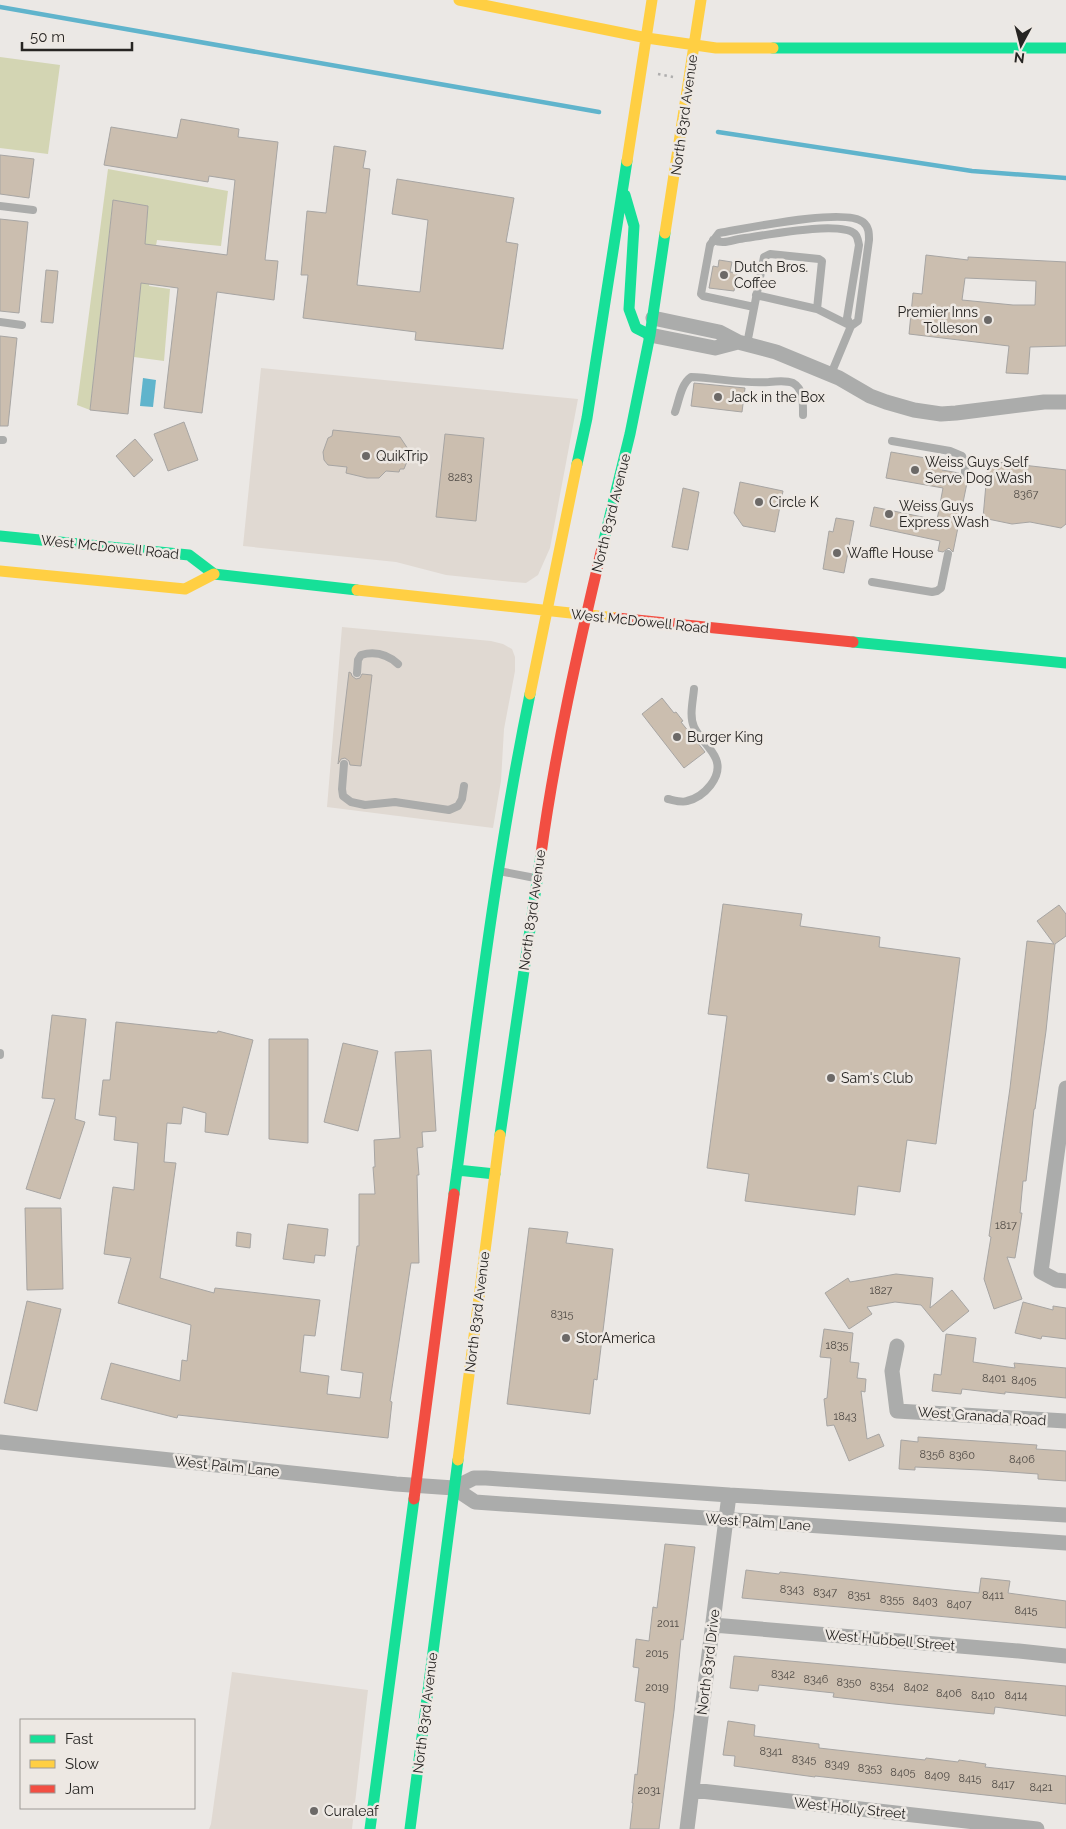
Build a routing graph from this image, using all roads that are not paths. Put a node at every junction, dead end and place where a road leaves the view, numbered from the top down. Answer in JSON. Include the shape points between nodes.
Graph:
{"nodes":[{"id":1,"x":459,"y":0,"type":"edge"},
{"id":2,"x":652,"y":0,"type":"edge"},
{"id":3,"x":701,"y":0,"type":"edge"},
{"id":4,"x":647,"y":38,"type":"junction"},
{"id":5,"x":694,"y":45,"type":"junction"},
{"id":6,"x":1066,"y":48,"type":"edge"},
{"id":7,"x":624,"y":190,"type":"junction"},
{"id":8,"x":0,"y":206,"type":"edge"},
{"id":9,"x":33,"y":210,"type":"dead end"},
{"id":10,"x":713,"y":240,"type":"junction"},
{"id":11,"x":756,"y":295,"type":"junction"},
{"id":12,"x":754,"y":307,"type":"junction"},
{"id":13,"x":816,"y":309,"type":"junction"},
{"id":14,"x":653,"y":318,"type":"junction"},
{"id":15,"x":0,"y":322,"type":"edge"},
{"id":16,"x":22,"y":324,"type":"dead end"},
{"id":17,"x":851,"y":326,"type":"junction"},
{"id":18,"x":650,"y":335,"type":"junction"},
{"id":19,"x":742,"y":343,"type":"junction"},
{"id":20,"x":831,"y":374,"type":"junction"},
{"id":21,"x":1066,"y":402,"type":"edge"},
{"id":22,"x":675,"y":412,"type":"dead end"},
{"id":23,"x":803,"y":415,"type":"dead end"},
{"id":24,"x":892,"y":441,"type":"dead end"},
{"id":25,"x":965,"y":474,"type":"dead end"},
{"id":26,"x":0,"y":536,"type":"edge"},
{"id":27,"x":948,"y":554,"type":"dead end"},
{"id":28,"x":0,"y":570,"type":"edge"},
{"id":29,"x":214,"y":574,"type":"junction"},
{"id":30,"x":872,"y":582,"type":"dead end"},
{"id":31,"x":546,"y":612,"type":"junction"},
{"id":32,"x":586,"y":616,"type":"junction"},
{"id":33,"x":398,"y":664,"type":"dead end"},
{"id":34,"x":1066,"y":664,"type":"edge"},
{"id":35,"x":357,"y":673,"type":"dead end"},
{"id":36,"x":694,"y":689,"type":"dead end"},
{"id":37,"x":344,"y":764,"type":"dead end"},
{"id":38,"x":464,"y":786,"type":"dead end"},
{"id":39,"x":668,"y":799,"type":"dead end"},
{"id":40,"x":497,"y":871,"type":"junction"},
{"id":41,"x":536,"y":878,"type":"junction"},
{"id":42,"x":1066,"y":1088,"type":"edge"},
{"id":43,"x":457,"y":1170,"type":"junction"},
{"id":44,"x":494,"y":1174,"type":"junction"},
{"id":45,"x":1066,"y":1281,"type":"edge"},
{"id":46,"x":897,"y":1346,"type":"dead end"},
{"id":47,"x":1066,"y":1422,"type":"edge"},
{"id":48,"x":0,"y":1442,"type":"edge"},
{"id":49,"x":414,"y":1486,"type":"junction"},
{"id":50,"x":454,"y":1488,"type":"junction"},
{"id":51,"x":729,"y":1495,"type":"junction"},
{"id":52,"x":1066,"y":1515,"type":"edge"},
{"id":53,"x":726,"y":1520,"type":"junction"},
{"id":54,"x":1066,"y":1543,"type":"edge"},
{"id":55,"x":713,"y":1626,"type":"junction"},
{"id":56,"x":1066,"y":1656,"type":"edge"},
{"id":57,"x":692,"y":1790,"type":"junction"},
{"id":58,"x":370,"y":1829,"type":"edge"},
{"id":59,"x":410,"y":1829,"type":"edge"},
{"id":60,"x":687,"y":1829,"type":"edge"},
{"id":61,"x":1037,"y":1829,"type":"edge"}],
"edges":[{"from":1,"to":4,"type":"main road"},
{"from":2,"to":4,"type":"main road"},
{"from":3,"to":5,"type":"main road","name":"North 83rd Avenue"},
{"from":4,"to":5,"type":"main road"},
{"from":4,"to":7,"type":"main road"},
{"from":5,"to":6,"type":"main road","via":[[716,48]]},
{"from":5,"to":14,"type":"main road","name":"North 83rd Avenue"},
{"from":7,"to":18,"type":"main road","via":[[634,226],[629,309],[636,328]]},
{"from":7,"to":31,"type":"main road","via":[[587,418]]},
{"from":8,"to":9,"type":"lane"},
{"from":10,"to":12,"type":"lane","via":[[701,294]]},
{"from":10,"to":17,"type":"lane","via":[[722,244],[818,227],[842,228],[854,233],[859,245],[846,318]]},
{"from":10,"to":17,"type":"lane","via":[[718,233],[814,217],[865,223],[869,240],[858,321]]},
{"from":11,"to":12,"type":"lane"},
{"from":11,"to":13,"type":"lane"},
{"from":11,"to":13,"type":"lane","via":[[764,257],[770,254],[819,259],[822,261]]},
{"from":12,"to":19,"type":"lane"},
{"from":13,"to":17,"type":"lane"},
{"from":14,"to":18,"type":"main road","name":"North 83rd Avenue"},
{"from":14,"to":19,"type":"street","via":[[719,332]]},
{"from":15,"to":16,"type":"lane"},
{"from":17,"to":20,"type":"lane"},
{"from":18,"to":19,"type":"street","via":[[715,348]]},
{"from":18,"to":32,"type":"main road","name":"North 83rd Avenue","via":[[628,443]]},
{"from":19,"to":20,"type":"street","via":[[776,352]]},
{"from":20,"to":21,"type":"street","via":[[886,402],[941,414]]},
{"from":22,"to":23,"type":"lane","via":[[683,388],[691,377],[794,383],[803,400]]},
{"from":24,"to":25,"type":"lane","via":[[962,456]]},
{"from":26,"to":29,"type":"main road","name":"West McDowell Road","via":[[190,555]]},
{"from":27,"to":30,"type":"lane","via":[[941,588],[937,591]]},
{"from":28,"to":29,"type":"main road","via":[[184,589]]},
{"from":29,"to":31,"type":"main road","name":"West McDowell Road"},
{"from":31,"to":32,"type":"main road","name":"West McDowell Road"},
{"from":31,"to":40,"type":"main road"},
{"from":32,"to":34,"type":"main road","name":"West McDowell Road"},
{"from":32,"to":41,"type":"main road","name":"North 83rd Avenue","via":[[550,788]]},
{"from":33,"to":35,"type":"lane","via":[[388,656],[367,653],[358,660]]},
{"from":36,"to":39,"type":"lane","via":[[691,718],[716,758],[718,767],[714,782],[703,793],[686,802]]},
{"from":37,"to":38,"type":"lane","via":[[343,796],[351,802],[365,805],[395,802],[449,810],[458,806]]},
{"from":40,"to":41,"type":"lane"},
{"from":40,"to":43,"type":"main road"},
{"from":41,"to":44,"type":"main road","name":"North 83rd Avenue"},
{"from":42,"to":45,"type":"street","via":[[1041,1272]]},
{"from":43,"to":44,"type":"main road"},
{"from":43,"to":49,"type":"main road"},
{"from":44,"to":50,"type":"main road","name":"North 83rd Avenue"},
{"from":46,"to":47,"type":"street","name":"West Granada Road","via":[[892,1371],[897,1411]]},
{"from":48,"to":49,"type":"street","name":"West Palm Lane"},
{"from":49,"to":50,"type":"street","name":"West Palm Lane"},
{"from":49,"to":58,"type":"main road"},
{"from":50,"to":51,"type":"street","name":"West Palm Lane","via":[[474,1478]]},
{"from":50,"to":53,"type":"street","name":"West Palm Lane","via":[[476,1502]]},
{"from":50,"to":59,"type":"main road","name":"North 83rd Avenue"},
{"from":51,"to":52,"type":"street","name":"West Palm Lane"},
{"from":51,"to":53,"type":"street","name":"North 83rd Drive"},
{"from":53,"to":54,"type":"street","name":"West Palm Lane"},
{"from":53,"to":55,"type":"street","name":"North 83rd Drive"},
{"from":55,"to":56,"type":"street","name":"West Hubbell Street"},
{"from":55,"to":57,"type":"street","name":"North 83rd Drive"},
{"from":57,"to":60,"type":"street","name":"North 83rd Drive"},
{"from":57,"to":61,"type":"street","name":"West Holly Street"}]}
